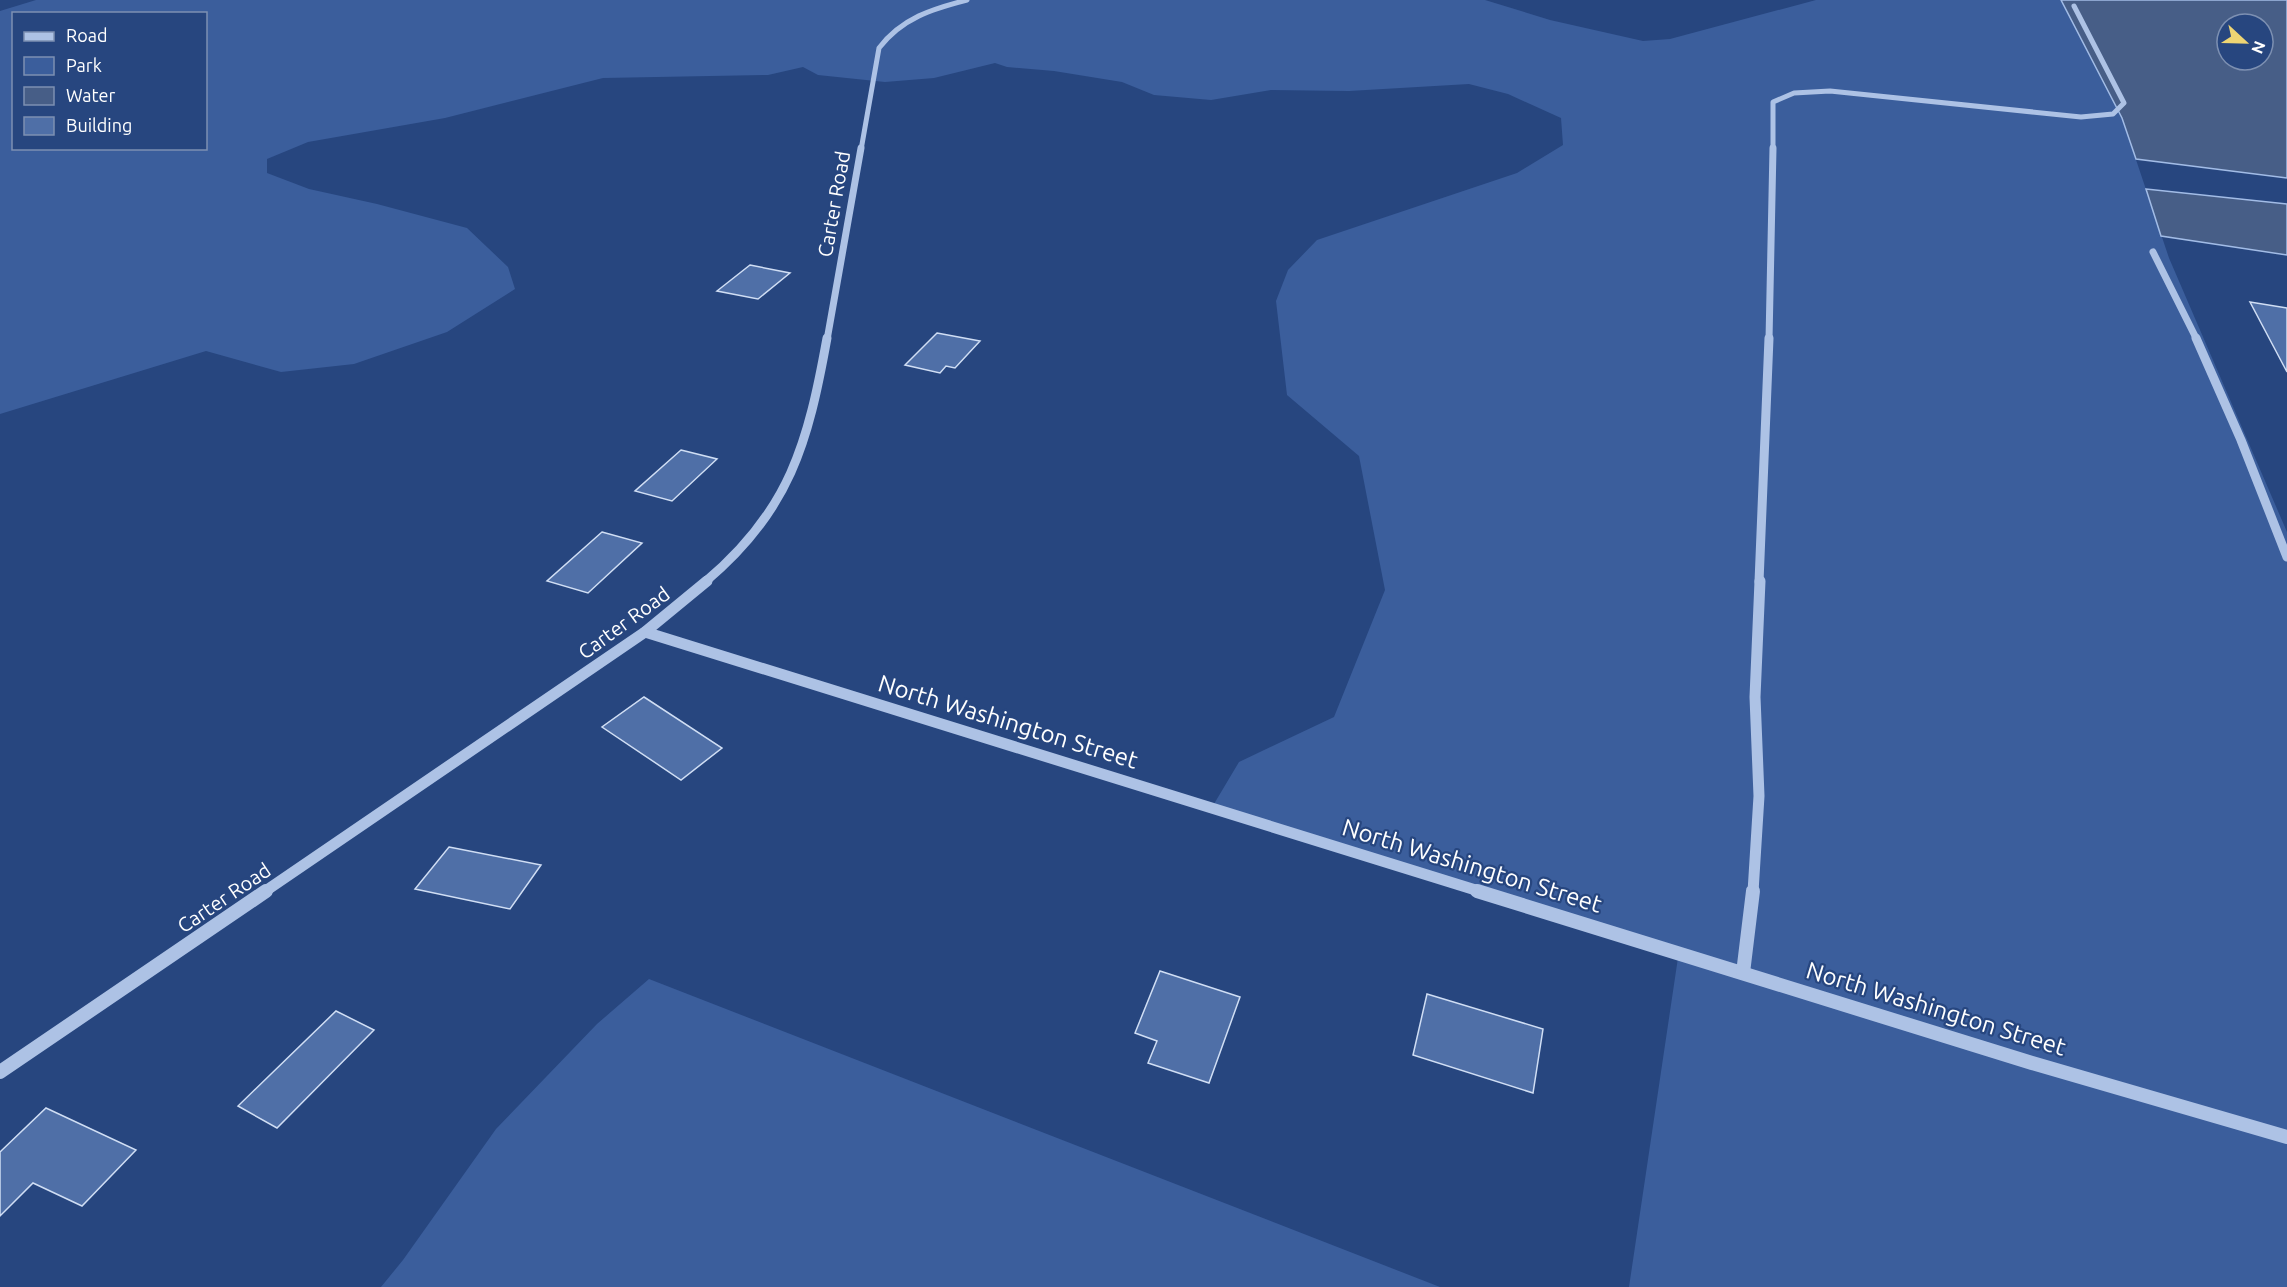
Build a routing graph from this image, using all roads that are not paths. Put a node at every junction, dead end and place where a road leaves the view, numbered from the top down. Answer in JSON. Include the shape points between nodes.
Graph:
{"nodes":[{"id":1,"x":967,"y":0,"type":"edge"},
{"id":2,"x":2074,"y":6,"type":"dead end"},
{"id":3,"x":2153,"y":252,"type":"dead end"},
{"id":4,"x":2287,"y":557,"type":"edge"},
{"id":5,"x":645,"y":632,"type":"junction"},
{"id":6,"x":1743,"y":973,"type":"junction"},
{"id":7,"x":0,"y":1072,"type":"edge"},
{"id":8,"x":2287,"y":1137,"type":"edge"}],
"edges":[{"from":1,"to":5,"type":"street","name":"Carter Road","via":[[906,21],[891,30],[879,48],[817,394],[801,453],[786,488],[762,525],[728,563]]},
{"from":2,"to":6,"type":"street","via":[[2124,103],[2113,114],[2070,117],[1826,90],[1784,94],[1773,102],[1772,262],[1755,697],[1759,796],[1752,910]]},
{"from":3,"to":4,"type":"street","via":[[2187,314]]},
{"from":5,"to":6,"type":"street","name":"North Washington Street"},
{"from":5,"to":7,"type":"street","name":"Carter Road"},
{"from":6,"to":8,"type":"street","name":"North Washington Street"}]}
